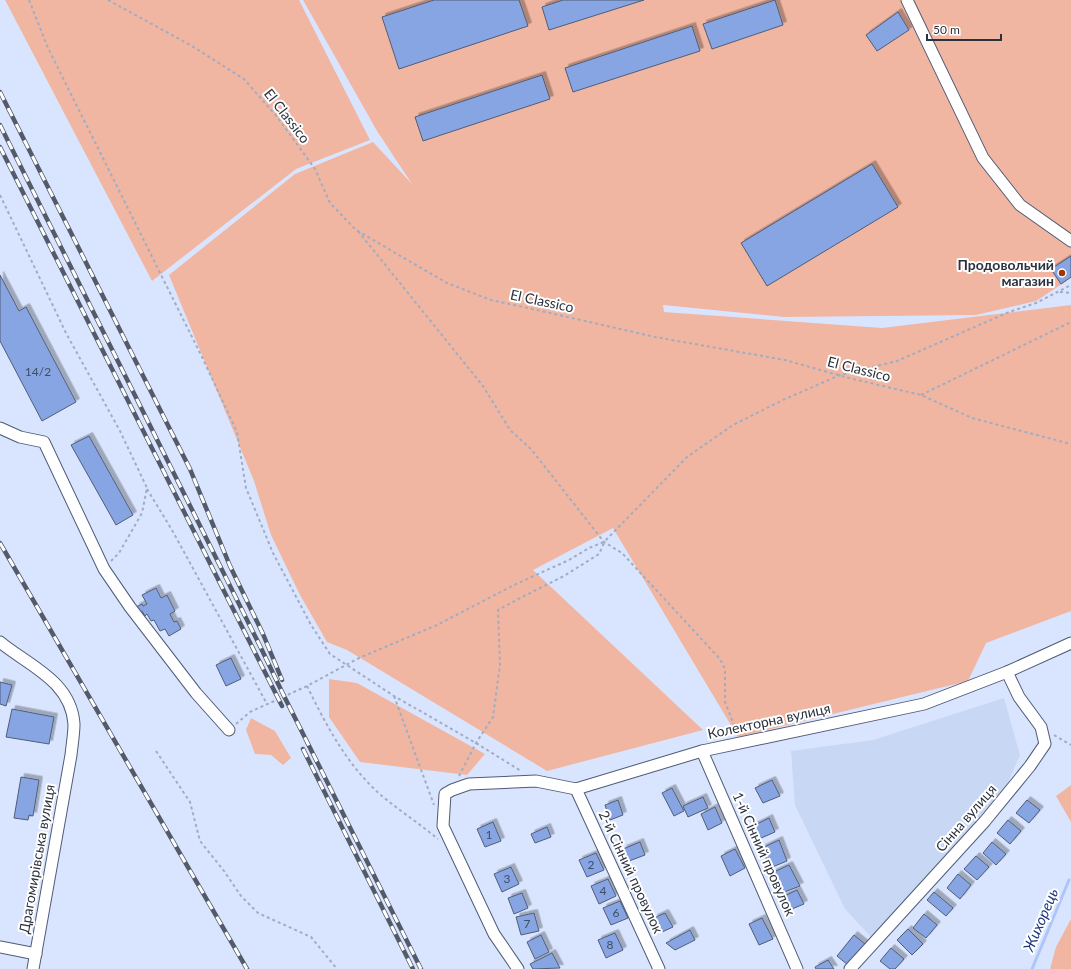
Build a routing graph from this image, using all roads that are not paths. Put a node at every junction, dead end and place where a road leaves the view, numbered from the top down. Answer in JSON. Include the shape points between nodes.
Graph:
{"nodes":[{"id":1,"x":907,"y":0,"type":"edge"},
{"id":2,"x":1071,"y":241,"type":"edge"},
{"id":3,"x":0,"y":428,"type":"edge"},
{"id":4,"x":0,"y":642,"type":"edge"},
{"id":5,"x":1071,"y":643,"type":"edge"},
{"id":6,"x":1007,"y":672,"type":"junction"},
{"id":7,"x":229,"y":730,"type":"road end"},
{"id":8,"x":702,"y":751,"type":"junction"},
{"id":9,"x":576,"y":789,"type":"junction"},
{"id":10,"x":0,"y":948,"type":"edge"},
{"id":11,"x":36,"y":954,"type":"junction"},
{"id":12,"x":33,"y":969,"type":"edge"},
{"id":13,"x":518,"y":969,"type":"edge"},
{"id":14,"x":659,"y":969,"type":"edge"},
{"id":15,"x":797,"y":969,"type":"edge"},
{"id":16,"x":850,"y":969,"type":"edge"}],
"edges":[{"from":1,"to":2,"type":"street","via":[[983,158],[1020,205]]},
{"from":3,"to":7,"type":"street","via":[[20,437],[44,442],[104,569],[196,693]]},
{"from":4,"to":11,"type":"street","name":"Драгомирівська вулиця","via":[[36,666],[58,686],[67,699],[74,725]]},
{"from":5,"to":6,"type":"street","name":"Колекторна вулиця"},
{"from":6,"to":8,"type":"street","name":"Колекторна вулиця","via":[[924,704]]},
{"from":6,"to":16,"type":"street","name":"Сінна вулиця","via":[[1019,697],[1041,727],[1045,744],[985,821]]},
{"from":8,"to":9,"type":"street","name":"Колекторна вулиця"},
{"from":8,"to":15,"type":"street","name":"1-й Сінний провулок"},
{"from":9,"to":13,"type":"street","name":"Колекторна вулиця","via":[[536,781],[469,784],[445,794],[442,826],[494,934]]},
{"from":9,"to":14,"type":"street","name":"2-й Сінний провулок"},
{"from":10,"to":11,"type":"street"},
{"from":11,"to":12,"type":"street","name":"Драгомирівська вулиця"}]}
